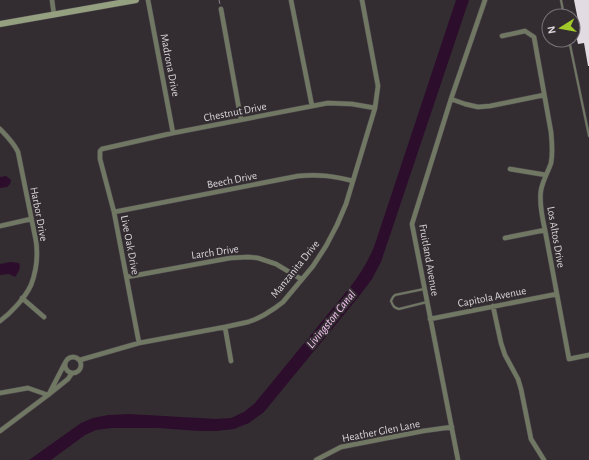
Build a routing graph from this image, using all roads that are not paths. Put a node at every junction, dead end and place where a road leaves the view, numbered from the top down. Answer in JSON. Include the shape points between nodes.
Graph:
{"nodes":[{"id":1,"x":52,"y":0,"type":"edge"},
{"id":2,"x":136,"y":0,"type":"edge"},
{"id":3,"x":148,"y":0,"type":"edge"},
{"id":4,"x":292,"y":0,"type":"edge"},
{"id":5,"x":362,"y":0,"type":"edge"},
{"id":6,"x":485,"y":0,"type":"edge"},
{"id":7,"x":221,"y":9,"type":"dead end"},
{"id":8,"x":54,"y":14,"type":"junction"},
{"id":9,"x":0,"y":24,"type":"edge"},
{"id":10,"x":502,"y":36,"type":"dead end"},
{"id":11,"x":571,"y":48,"type":"edge"},
{"id":12,"x":544,"y":95,"type":"junction"},
{"id":13,"x":451,"y":99,"type":"junction"},
{"id":14,"x":312,"y":106,"type":"junction"},
{"id":15,"x":375,"y":108,"type":"junction"},
{"id":16,"x":241,"y":120,"type":"junction"},
{"id":17,"x":0,"y":129,"type":"edge"},
{"id":18,"x":173,"y":133,"type":"junction"},
{"id":19,"x":589,"y":136,"type":"edge"},
{"id":20,"x":100,"y":151,"type":"joint"},
{"id":21,"x":510,"y":169,"type":"dead end"},
{"id":22,"x":546,"y":175,"type":"junction"},
{"id":23,"x":353,"y":181,"type":"junction"},
{"id":24,"x":114,"y":212,"type":"junction"},
{"id":25,"x":31,"y":219,"type":"junction"},
{"id":26,"x":0,"y":226,"type":"edge"},
{"id":27,"x":545,"y":230,"type":"junction"},
{"id":28,"x":505,"y":238,"type":"dead end"},
{"id":29,"x":127,"y":276,"type":"junction"},
{"id":30,"x":301,"y":279,"type":"junction"},
{"id":31,"x":424,"y":289,"type":"junction"},
{"id":32,"x":557,"y":294,"type":"junction"},
{"id":33,"x":22,"y":298,"type":"junction"},
{"id":34,"x":427,"y":302,"type":"junction"},
{"id":35,"x":493,"y":306,"type":"junction"},
{"id":36,"x":44,"y":316,"type":"dead end"},
{"id":37,"x":430,"y":318,"type":"junction"},
{"id":38,"x":0,"y":322,"type":"edge"},
{"id":39,"x":225,"y":326,"type":"junction"},
{"id":40,"x":139,"y":343,"type":"junction"},
{"id":41,"x":589,"y":355,"type":"edge"},
{"id":42,"x":80,"y":360,"type":"junction"},
{"id":43,"x":231,"y":361,"type":"dead end"},
{"id":44,"x":65,"y":363,"type":"junction"},
{"id":45,"x":72,"y":373,"type":"junction"},
{"id":46,"x":0,"y":393,"type":"edge"},
{"id":47,"x":48,"y":395,"type":"junction"},
{"id":48,"x":452,"y":427,"type":"junction"},
{"id":49,"x":0,"y":431,"type":"edge"},
{"id":50,"x":316,"y":460,"type":"edge"},
{"id":51,"x":458,"y":460,"type":"edge"},
{"id":52,"x":544,"y":460,"type":"edge"}],
"edges":[{"from":1,"to":8,"type":"street"},
{"from":2,"to":8,"type":"main road"},
{"from":3,"to":18,"type":"street","name":"Madrona Drive"},
{"from":4,"to":14,"type":"street"},
{"from":5,"to":15,"type":"street","name":"Manzanita Drive","via":[[378,86]]},
{"from":6,"to":13,"type":"street","name":"Fruitland Avenue"},
{"from":7,"to":16,"type":"street"},
{"from":8,"to":9,"type":"main road"},
{"from":10,"to":12,"type":"street","name":"Los Altos Drive","via":[[525,31],[534,38]]},
{"from":11,"to":19,"type":"lane"},
{"from":12,"to":13,"type":"street","via":[[478,107]]},
{"from":12,"to":22,"type":"street","name":"Los Altos Drive","via":[[552,147],[551,163]]},
{"from":13,"to":31,"type":"street","name":"Fruitland Avenue","via":[[412,224]]},
{"from":14,"to":15,"type":"street","name":"Chestnut Drive","via":[[340,103]]},
{"from":14,"to":16,"type":"street","name":"Chestnut Drive"},
{"from":15,"to":23,"type":"street","name":"Manzanita Drive"},
{"from":16,"to":18,"type":"street","name":"Chestnut Drive"},
{"from":17,"to":25,"type":"street","name":"Harbor Drive","via":[[18,152]]},
{"from":18,"to":20,"type":"street","name":"Chestnut Drive"},
{"from":20,"to":24,"type":"street","name":"Live Oak Drive"},
{"from":21,"to":22,"type":"street"},
{"from":22,"to":27,"type":"street","name":"Los Altos Drive","via":[[541,191]]},
{"from":23,"to":24,"type":"street","name":"Beech Drive","via":[[334,176],[298,176]]},
{"from":23,"to":30,"type":"street","name":"Manzanita Drive","via":[[337,225],[320,256]]},
{"from":24,"to":29,"type":"street","name":"Live Oak Drive"},
{"from":25,"to":26,"type":"street"},
{"from":25,"to":33,"type":"street","name":"Harbor Drive","via":[[37,249],[36,265],[31,285]]},
{"from":27,"to":28,"type":"street"},
{"from":27,"to":32,"type":"street","name":"Los Altos Drive"},
{"from":29,"to":30,"type":"street","name":"Larch Drive","via":[[244,257],[258,258],[276,264]]},
{"from":29,"to":40,"type":"street","name":"Live Oak Drive"},
{"from":30,"to":39,"type":"street","name":"Manzanita Drive","via":[[283,302],[264,316]]},
{"from":31,"to":34,"type":"street","name":"Fruitland Avenue"},
{"from":31,"to":34,"type":"lane","via":[[395,295],[391,301],[394,307],[399,309]]},
{"from":32,"to":35,"type":"street","name":"Capitola Avenue"},
{"from":32,"to":41,"type":"street","name":"Los Altos Drive","via":[[569,359]]},
{"from":33,"to":36,"type":"street"},
{"from":33,"to":38,"type":"street","name":"Harbor Drive"},
{"from":34,"to":37,"type":"street","name":"Fruitland Avenue"},
{"from":35,"to":37,"type":"street","name":"Capitola Avenue"},
{"from":35,"to":52,"type":"street","via":[[504,355],[521,389],[531,439]]},
{"from":37,"to":48,"type":"street","name":"Fruitland Avenue"},
{"from":39,"to":40,"type":"street","name":"Manzanita Drive"},
{"from":39,"to":43,"type":"street"},
{"from":40,"to":42,"type":"street","name":"Manzanita Drive"},
{"from":42,"to":44,"type":"street","via":[[73,357]]},
{"from":42,"to":45,"type":"street","via":[[80,368]]},
{"from":44,"to":45,"type":"street","via":[[66,368]]},
{"from":44,"to":47,"type":"street"},
{"from":45,"to":47,"type":"street"},
{"from":46,"to":47,"type":"street","via":[[28,388]]},
{"from":47,"to":49,"type":"street"},
{"from":48,"to":50,"type":"street","name":"Heather Glen Lane","via":[[341,447]]},
{"from":48,"to":51,"type":"street","name":"Fruitland Avenue"}]}
